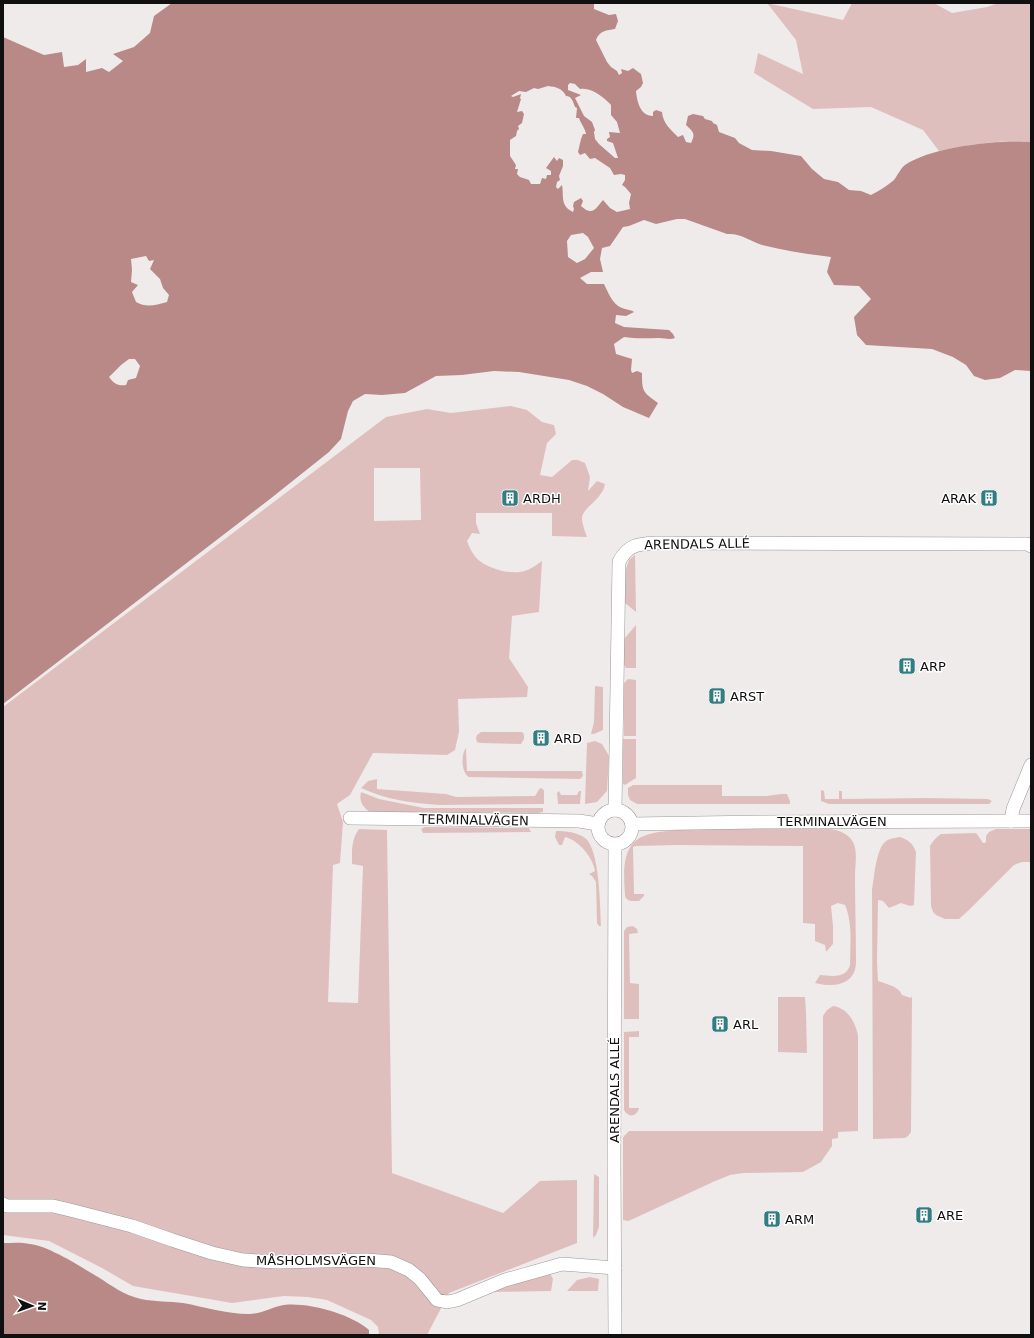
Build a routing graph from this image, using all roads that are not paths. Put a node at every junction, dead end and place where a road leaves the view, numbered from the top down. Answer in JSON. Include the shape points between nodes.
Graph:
{"nodes":[{"id":1,"x":1031,"y":546,"type":"edge"},
{"id":2,"x":1031,"y":765,"type":"edge"},
{"id":3,"x":615,"y":810,"type":"junction"},
{"id":4,"x":350,"y":818,"type":"dead end"},
{"id":5,"x":1011,"y":821,"type":"junction"},
{"id":6,"x":1031,"y":821,"type":"edge"},
{"id":7,"x":598,"y":824,"type":"junction"},
{"id":8,"x":632,"y":824,"type":"junction"},
{"id":9,"x":615,"y":845,"type":"junction"},
{"id":10,"x":3,"y":1204,"type":"edge"},
{"id":11,"x":614,"y":1268,"type":"junction"},
{"id":12,"x":615,"y":1335,"type":"edge"}],
"edges":[{"from":1,"to":3,"type":"street","name":"ARENDALS ALLÉ","via":[[657,543],[632,547],[623,554],[619,562]]},
{"from":2,"to":5,"type":"street","via":[[1013,809]]},
{"from":3,"to":7,"type":"street","via":[[603,815]]},
{"from":3,"to":8,"type":"street","via":[[626,814]]},
{"from":4,"to":7,"type":"street","name":"TERMINALVÄGEN","via":[[579,821]]},
{"from":5,"to":6,"type":"street","name":"TERMINALVÄGEN"},
{"from":5,"to":8,"type":"street","name":"TERMINALVÄGEN"},
{"from":7,"to":9,"type":"street","via":[[602,839]]},
{"from":8,"to":9,"type":"street","via":[[629,839]]},
{"from":9,"to":11,"type":"street","name":"ARENDALS ALLÉ"},
{"from":10,"to":11,"type":"street","name":"MÅSHOLMSVÄGEN","via":[[53,1206],[132,1226],[212,1253],[244,1260],[391,1262],[409,1270],[420,1279],[437,1300],[447,1302],[504,1280],[562,1264]]},
{"from":11,"to":12,"type":"street","name":"ARENDALS ALLÉ"}]}
